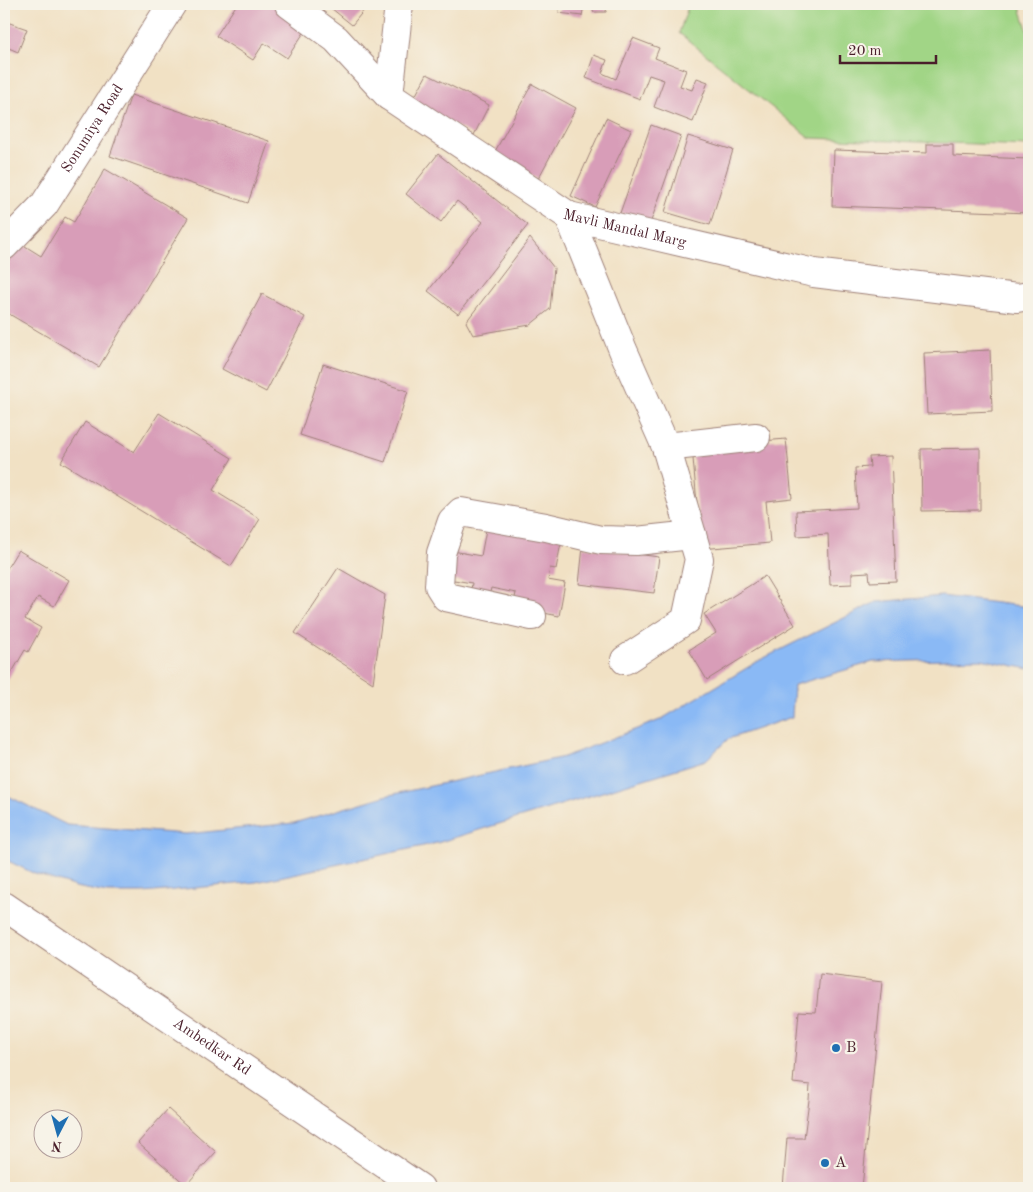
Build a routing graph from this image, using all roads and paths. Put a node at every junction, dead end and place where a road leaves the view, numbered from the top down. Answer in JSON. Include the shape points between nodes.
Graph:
{"nodes":[{"id":1,"x":172,"y":4,"type":"edge"},
{"id":2,"x":289,"y":4,"type":"edge"},
{"id":3,"x":399,"y":4,"type":"edge"},
{"id":4,"x":389,"y":96,"type":"junction"},
{"id":5,"x":569,"y":216,"type":"junction"},
{"id":6,"x":4,"y":246,"type":"edge"},
{"id":7,"x":1029,"y":296,"type":"edge"},
{"id":8,"x":756,"y":437,"type":"dead end"},
{"id":9,"x":666,"y":448,"type":"junction"},
{"id":10,"x":692,"y":535,"type":"junction"},
{"id":11,"x":532,"y":616,"type":"dead end"},
{"id":12,"x":625,"y":660,"type":"dead end"},
{"id":13,"x":4,"y":906,"type":"edge"},
{"id":14,"x":420,"y":1188,"type":"edge"}],
"edges":[{"from":1,"to":6,"type":"street","name":"Sonumiya Road","via":[[44,205]]},
{"from":2,"to":4,"type":"street","name":"Mavli Mandal Marg","via":[[336,39]]},
{"from":3,"to":4,"type":"street"},
{"from":4,"to":5,"type":"street","name":"Mavli Mandal Marg"},
{"from":5,"to":7,"type":"street","name":"Mavli Mandal Marg","via":[[814,274],[1018,298]]},
{"from":5,"to":9,"type":"street"},
{"from":8,"to":9,"type":"street"},
{"from":9,"to":10,"type":"street"},
{"from":10,"to":11,"type":"street","via":[[636,541],[601,540],[461,512],[452,521],[441,553],[439,586],[446,597]]},
{"from":10,"to":12,"type":"street","via":[[699,559],[686,620]]},
{"from":13,"to":14,"type":"street","name":"Ambedkar Rd"}]}
